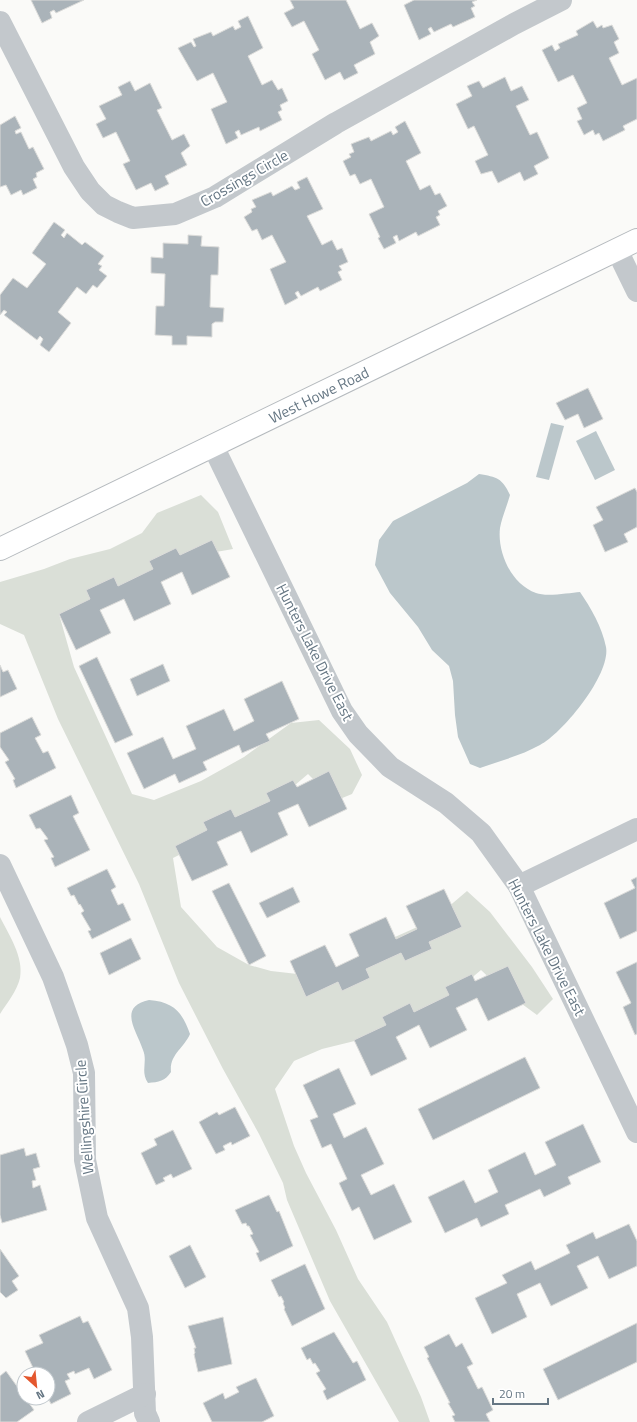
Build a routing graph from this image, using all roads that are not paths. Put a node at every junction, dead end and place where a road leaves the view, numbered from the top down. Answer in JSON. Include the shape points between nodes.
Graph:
{"nodes":[{"id":1,"x":561,"y":0,"type":"edge"},
{"id":2,"x":0,"y":22,"type":"edge"},
{"id":3,"x":637,"y":240,"type":"edge"},
{"id":4,"x":617,"y":250,"type":"junction"},
{"id":5,"x":637,"y":291,"type":"edge"},
{"id":6,"x":213,"y":446,"type":"junction"},
{"id":7,"x":0,"y":549,"type":"edge"},
{"id":8,"x":637,"y":830,"type":"edge"},
{"id":9,"x":0,"y":864,"type":"edge"},
{"id":10,"x":519,"y":886,"type":"junction"},
{"id":11,"x":637,"y":1132,"type":"edge"},
{"id":12,"x":144,"y":1394,"type":"junction"},
{"id":13,"x":88,"y":1422,"type":"edge"},
{"id":14,"x":149,"y":1422,"type":"edge"}],
"edges":[{"from":1,"to":2,"type":"street","name":"Crossings Circle","via":[[336,123],[215,197],[175,214],[133,218],[104,204],[85,184]]},
{"from":3,"to":4,"type":"main road","name":"West Howe Road"},
{"from":4,"to":5,"type":"street"},
{"from":4,"to":6,"type":"main road","name":"West Howe Road"},
{"from":6,"to":7,"type":"main road","name":"West Howe Road"},
{"from":6,"to":10,"type":"street","name":"Hunters Lake Drive East","via":[[342,711],[358,734],[390,767],[471,822],[482,833]]},
{"from":8,"to":10,"type":"street"},
{"from":9,"to":12,"type":"street","name":"Wellingshire Circle","via":[[53,976],[78,1045],[84,1073],[85,1160],[97,1218],[138,1308]]},
{"from":10,"to":11,"type":"street","name":"Hunters Lake Drive East"},
{"from":12,"to":13,"type":"street"},
{"from":12,"to":14,"type":"street","name":"Wellingshire Circle","via":[[145,1413]]}]}
